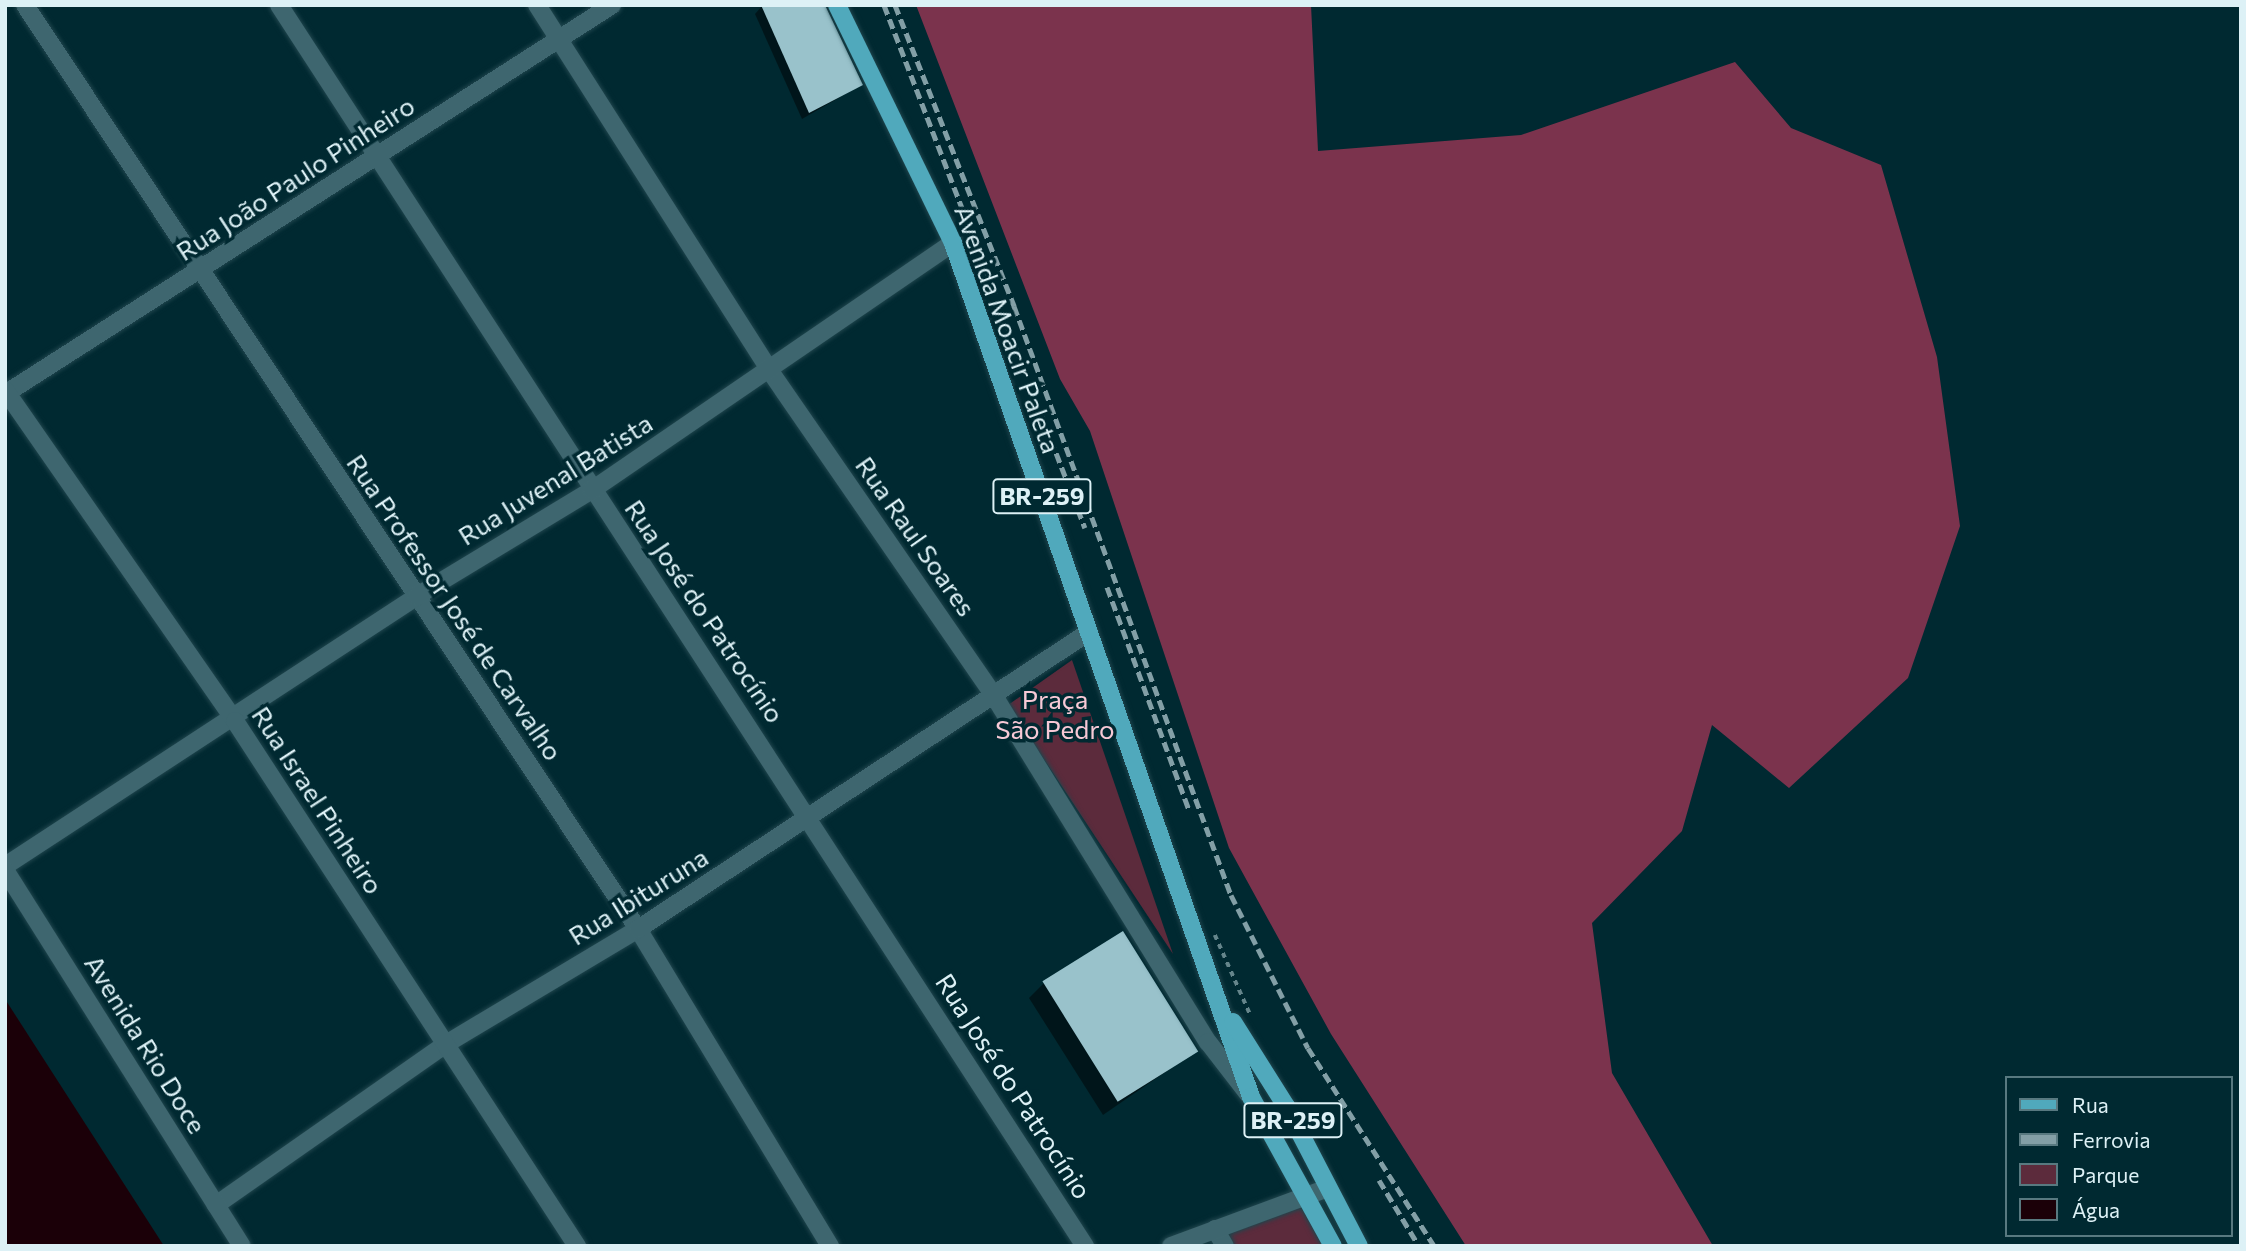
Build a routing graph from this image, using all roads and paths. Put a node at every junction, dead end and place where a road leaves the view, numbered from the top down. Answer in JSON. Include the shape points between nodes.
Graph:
{"nodes":[{"id":1,"x":25,"y":5,"type":"edge"},
{"id":2,"x":279,"y":5,"type":"edge"},
{"id":3,"x":537,"y":5,"type":"edge"},
{"id":4,"x":612,"y":5,"type":"edge"},
{"id":5,"x":837,"y":5,"type":"edge"},
{"id":6,"x":558,"y":39,"type":"junction"},
{"id":7,"x":377,"y":158,"type":"junction"},
{"id":8,"x":953,"y":243,"type":"junction"},
{"id":9,"x":199,"y":271,"type":"junction"},
{"id":10,"x":770,"y":371,"type":"junction"},
{"id":11,"x":6,"y":393,"type":"edge"},
{"id":12,"x":592,"y":490,"type":"junction"},
{"id":13,"x":417,"y":596,"type":"junction"},
{"id":14,"x":1089,"y":632,"type":"junction"},
{"id":15,"x":994,"y":696,"type":"junction"},
{"id":16,"x":235,"y":721,"type":"junction"},
{"id":17,"x":811,"y":816,"type":"junction"},
{"id":18,"x":5,"y":868,"type":"edge"},
{"id":19,"x":638,"y":929,"type":"junction"},
{"id":20,"x":1219,"y":999,"type":"junction"},
{"id":21,"x":446,"y":1044,"type":"junction"},
{"id":22,"x":1251,"y":1097,"type":"junction"},
{"id":23,"x":1325,"y":1189,"type":"junction"},
{"id":24,"x":1303,"y":1198,"type":"junction"},
{"id":25,"x":216,"y":1205,"type":"junction"},
{"id":26,"x":1215,"y":1229,"type":"junction"},
{"id":27,"x":1355,"y":1240,"type":"edge"},
{"id":28,"x":242,"y":1246,"type":"edge"},
{"id":29,"x":577,"y":1246,"type":"edge"},
{"id":30,"x":830,"y":1246,"type":"edge"},
{"id":31,"x":1085,"y":1246,"type":"edge"},
{"id":32,"x":1171,"y":1246,"type":"edge"},
{"id":33,"x":1225,"y":1246,"type":"edge"},
{"id":34,"x":1333,"y":1246,"type":"edge"}],
"edges":[{"from":1,"to":9,"type":"street","name":"Rua Professor José de Carvalho"},
{"from":2,"to":7,"type":"street","name":"Rua José do Patrocínio"},
{"from":3,"to":6,"type":"street","name":"Rua Raul Soares"},
{"from":4,"to":6,"type":"street","name":"Rua João Paulo Pinheiro"},
{"from":5,"to":8,"type":"main road","name":"Avenida Moacir Paleta","number":"BR-259"},
{"from":6,"to":7,"type":"street","name":"Rua João Paulo Pinheiro"},
{"from":6,"to":10,"type":"street","name":"Rua Raul Soares"},
{"from":7,"to":9,"type":"street","name":"Rua João Paulo Pinheiro"},
{"from":7,"to":12,"type":"street","name":"Rua José do Patrocínio"},
{"from":8,"to":10,"type":"street","name":"Rua Juvenal Batista"},
{"from":8,"to":14,"type":"main road","name":"Avenida Moacir Paleta","number":"BR-259"},
{"from":9,"to":11,"type":"street","name":"Rua João Paulo Pinheiro"},
{"from":9,"to":13,"type":"street","name":"Rua Professor José de Carvalho"},
{"from":10,"to":12,"type":"street","name":"Rua Juvenal Batista"},
{"from":10,"to":15,"type":"street","name":"Rua Raul Soares"},
{"from":11,"to":16,"type":"street","name":"Rua Israel Pinheiro"},
{"from":12,"to":13,"type":"street","name":"Rua Juvenal Batista"},
{"from":12,"to":17,"type":"street","name":"Rua José do Patrocínio"},
{"from":13,"to":16,"type":"street","name":"Rua Juvenal Batista"},
{"from":13,"to":19,"type":"street","name":"Rua Professor José de Carvalho"},
{"from":14,"to":15,"type":"street","name":"Rua Ibituruna"},
{"from":14,"to":20,"type":"main road","name":"Avenida Moacir Paleta","number":"BR-259"},
{"from":15,"to":17,"type":"street","name":"Rua Ibituruna"},
{"from":15,"to":22,"type":"street","name":"Rua Raul Soares","via":[[1208,1042]]},
{"from":16,"to":18,"type":"street","name":"Rua Juvenal Batista"},
{"from":16,"to":21,"type":"street","name":"Rua Israel Pinheiro"},
{"from":17,"to":19,"type":"street","name":"Rua Ibituruna"},
{"from":17,"to":31,"type":"street","name":"Rua José do Patrocínio"},
{"from":18,"to":25,"type":"street","name":"Avenida Rio Doce"},
{"from":19,"to":21,"type":"street","name":"Rua Ibituruna"},
{"from":19,"to":30,"type":"street","name":"Rua Professor José de Carvalho"},
{"from":20,"to":22,"type":"main road","name":"Avenida Moacir Paleta","number":"BR-259"},
{"from":20,"to":23,"type":"main road","name":"Avenida Moacir Paleta","number":"BR-259","via":[[1286,1106]]},
{"from":21,"to":25,"type":"street","name":"Rua Ibituruna"},
{"from":21,"to":29,"type":"street","name":"Rua Israel Pinheiro"},
{"from":22,"to":24,"type":"main road","name":"Avenida Moacir Paleta","number":"BR-259"},
{"from":23,"to":24,"type":"street"},
{"from":23,"to":27,"type":"main road","name":"Avenida Moacir Paleta","number":"BR-259"},
{"from":24,"to":26,"type":"street"},
{"from":24,"to":34,"type":"main road","name":"Avenida Moacir Paleta","number":"BR-259"},
{"from":25,"to":28,"type":"street","name":"Avenida Rio Doce"},
{"from":26,"to":32,"type":"street"},
{"from":26,"to":33,"type":"street"},
{"from":27,"to":34,"type":"street"}]}
